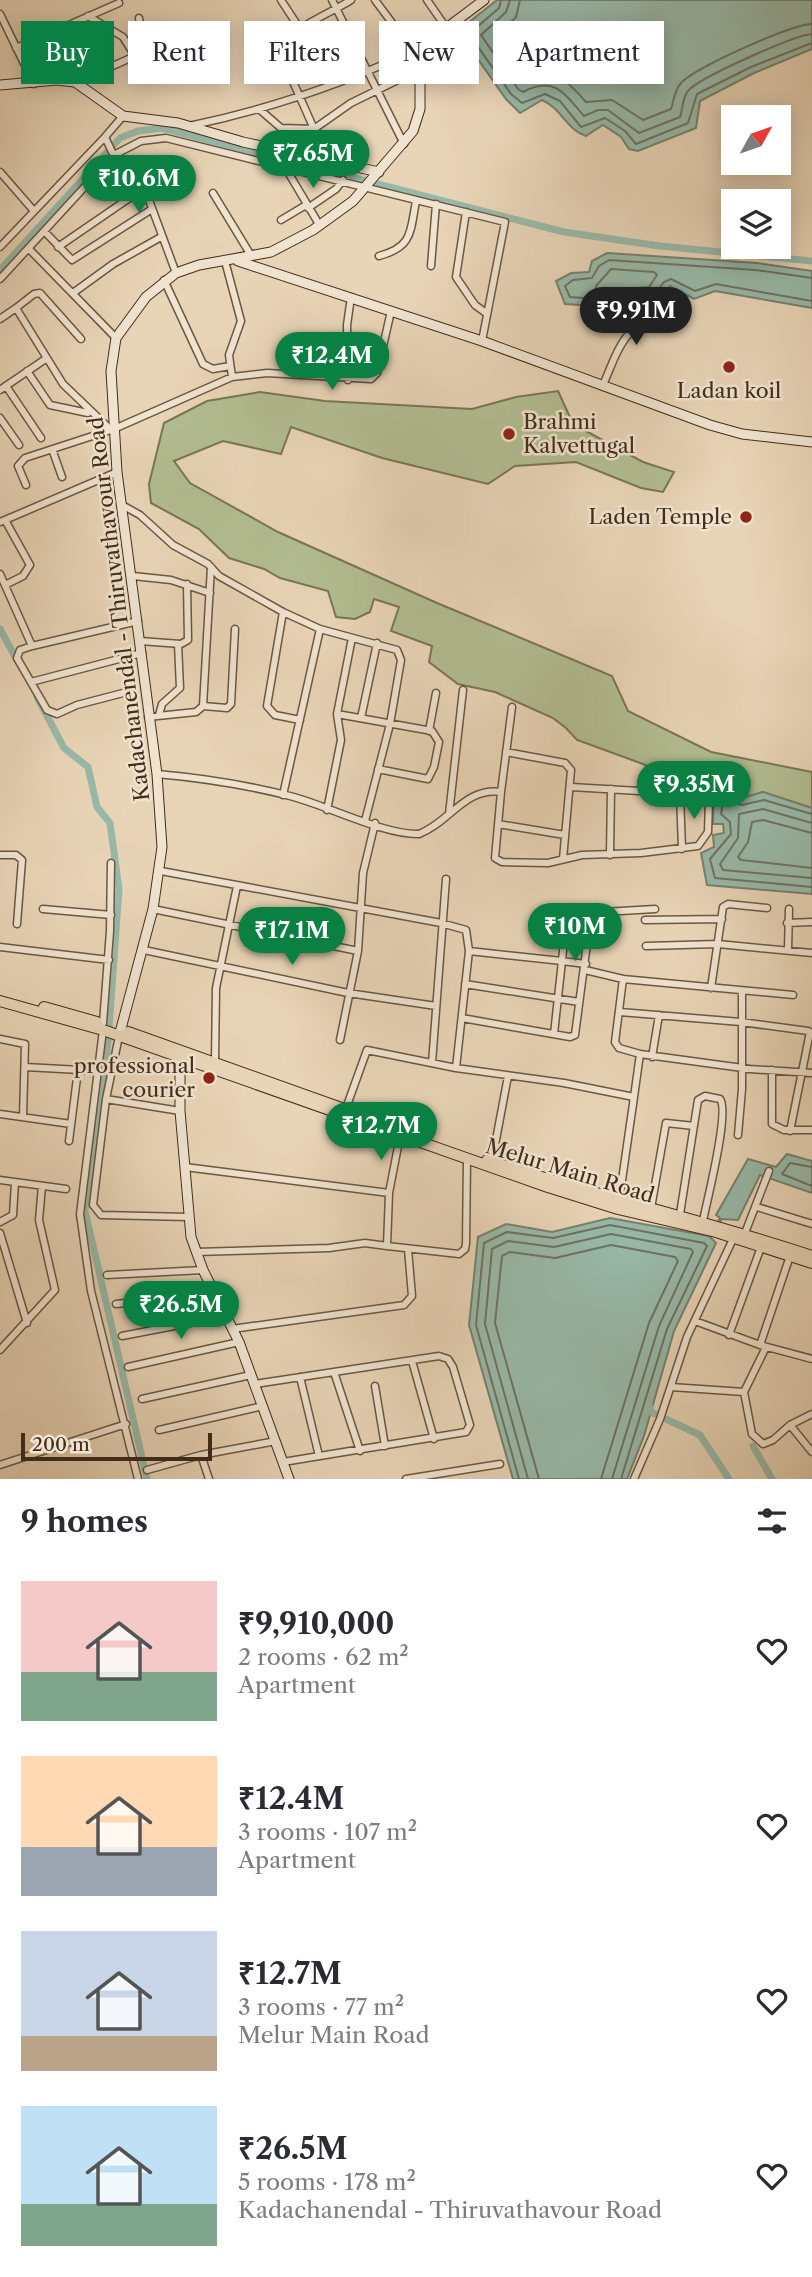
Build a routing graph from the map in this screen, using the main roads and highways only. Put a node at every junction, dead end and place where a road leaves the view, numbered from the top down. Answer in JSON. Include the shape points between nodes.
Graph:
{"nodes":[{"id":1,"x":484,"y":0,"type":"edge"},
{"id":2,"x":0,"y":85,"type":"edge"},
{"id":3,"x":377,"y":175,"type":"junction"},
{"id":4,"x":229,"y":260,"type":"junction"},
{"id":5,"x":812,"y":442,"type":"edge"},
{"id":6,"x":0,"y":994,"type":"edge"},
{"id":7,"x":0,"y":1001,"type":"edge"},
{"id":8,"x":111,"y":1030,"type":"junction"},
{"id":9,"x":180,"y":1053,"type":"junction"},
{"id":10,"x":344,"y":1113,"type":"junction"},
{"id":11,"x":619,"y":1205,"type":"junction"},
{"id":12,"x":715,"y":1228,"type":"junction"},
{"id":13,"x":812,"y":1256,"type":"edge"},
{"id":14,"x":812,"y":1264,"type":"edge"},
{"id":15,"x":289,"y":1479,"type":"edge"}],
"edges":[{"from":1,"to":3,"type":"main road","name":"Kadachanendal - Thiruvathavour Road","via":[[416,50],[420,109],[413,131]]},
{"from":2,"to":3,"type":"main road","via":[[66,80],[123,116],[187,126]]},
{"from":3,"to":4,"type":"main road","name":"Kadachanendal - Thiruvathavour Road","via":[[320,226],[271,252]]},
{"from":4,"to":5,"type":"main road","via":[[482,341],[710,425],[742,434]]},
{"from":4,"to":8,"type":"main road","name":"Kadachanendal - Thiruvathavour Road","via":[[186,268],[164,280],[116,338],[111,371],[117,472],[162,828],[161,870],[144,950]]},
{"from":6,"to":8,"type":"main road","name":"Melur Main Road"},
{"from":7,"to":8,"type":"main road","name":"Melur Main Road"},
{"from":8,"to":9,"type":"main road","name":"Melur Main Road"},
{"from":9,"to":10,"type":"main road","name":"Melur Main Road"},
{"from":9,"to":10,"type":"main road","name":"Melur Main Road","via":[[215,1062]]},
{"from":9,"to":15,"type":"main road","via":[[188,1217],[196,1252],[239,1342]]},
{"from":10,"to":11,"type":"main road","name":"Melur Main Road"},
{"from":10,"to":11,"type":"main road","name":"Melur Main Road","via":[[467,1159]]},
{"from":11,"to":12,"type":"main road","name":"Melur Main Road"},
{"from":11,"to":12,"type":"main road","name":"Melur Main Road","via":[[680,1214]]},
{"from":12,"to":13,"type":"main road","name":"Melur Main Road","via":[[745,1233]]},
{"from":12,"to":14,"type":"main road","name":"Melur Main Road"}]}
